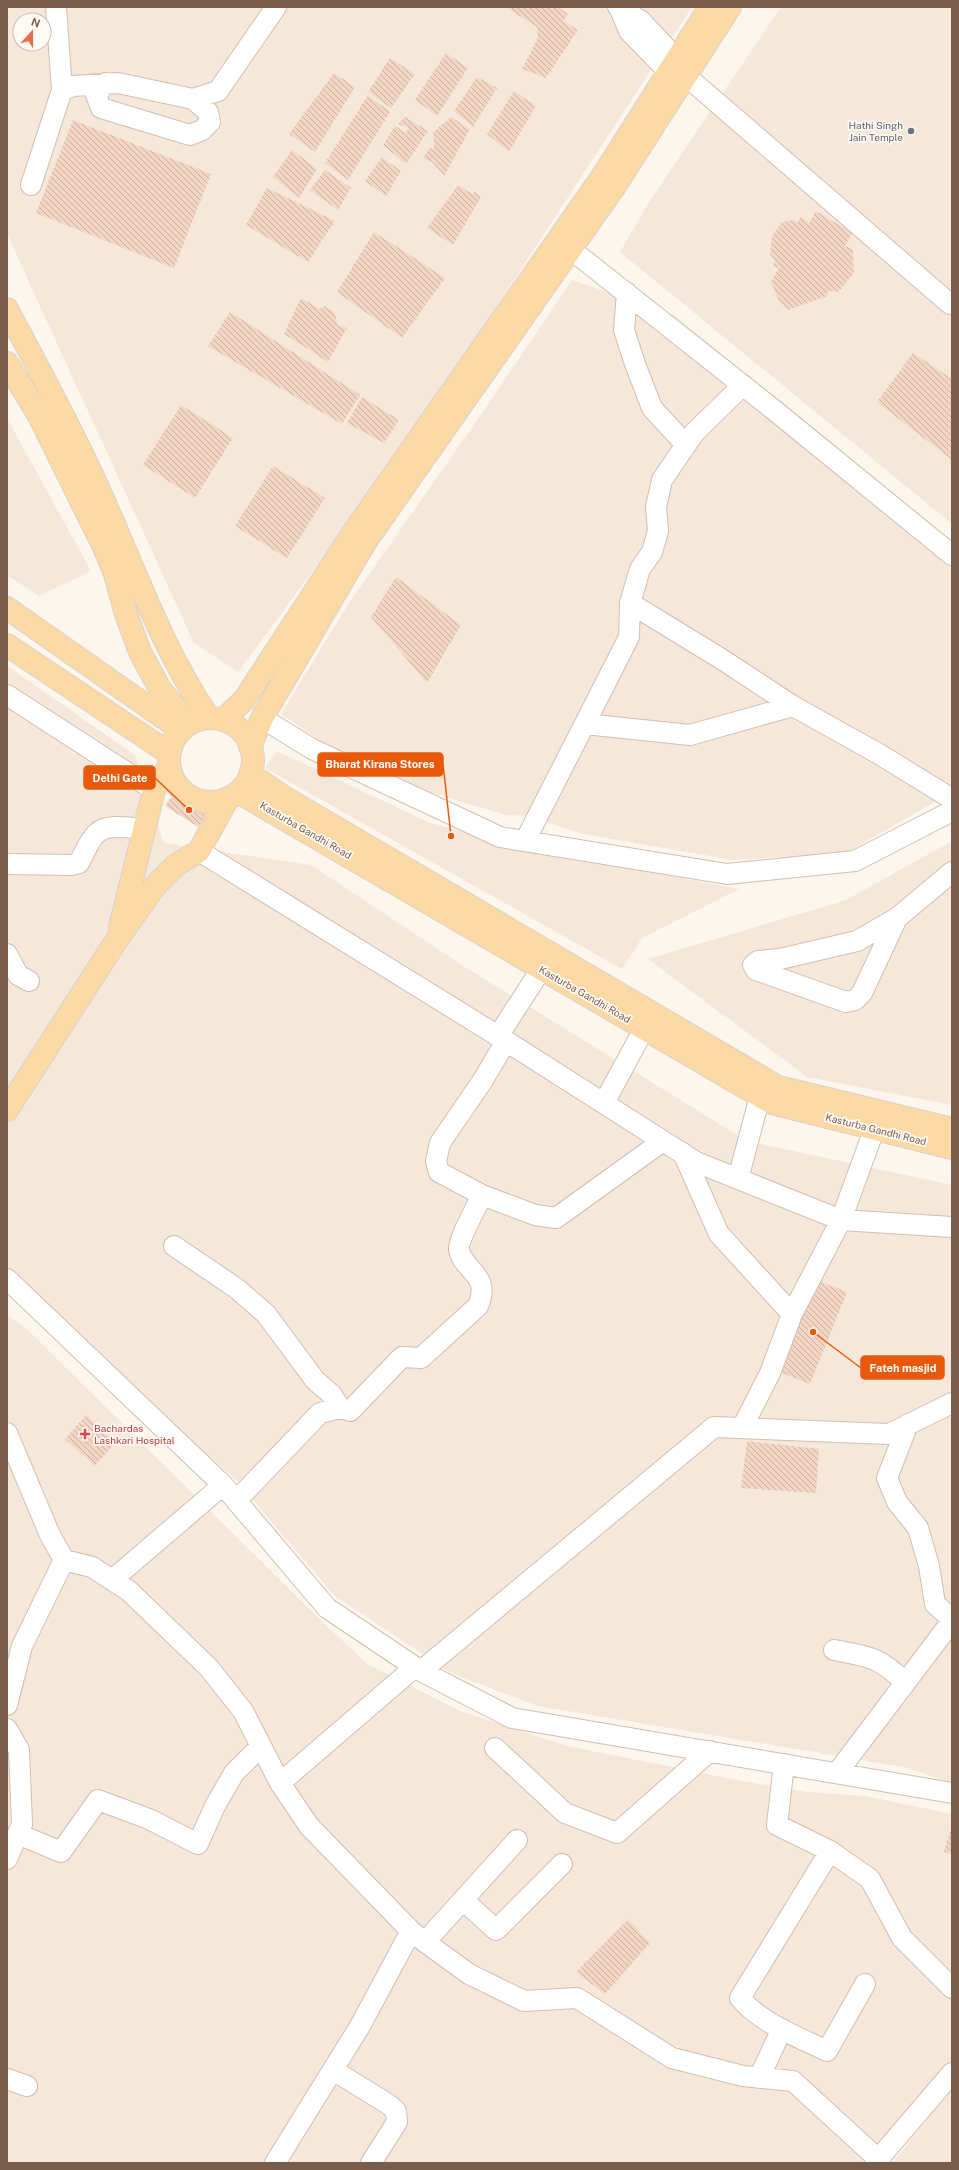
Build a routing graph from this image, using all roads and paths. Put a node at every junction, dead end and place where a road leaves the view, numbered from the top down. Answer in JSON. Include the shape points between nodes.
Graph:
{"nodes":[{"id":1,"x":56,"y":7,"type":"edge"},
{"id":2,"x":276,"y":7,"type":"edge"},
{"id":3,"x":710,"y":7,"type":"edge"},
{"id":4,"x":730,"y":7,"type":"edge"},
{"id":5,"x":619,"y":8,"type":"edge"},
{"id":6,"x":676,"y":68,"type":"junction"},
{"id":7,"x":106,"y":83,"type":"junction"},
{"id":8,"x":62,"y":90,"type":"junction"},
{"id":9,"x":193,"y":99,"type":"junction"},
{"id":10,"x":31,"y":185,"type":"dead end"},
{"id":11,"x":564,"y":244,"type":"junction"},
{"id":12,"x":626,"y":293,"type":"junction"},
{"id":13,"x":950,"y":304,"type":"dead end"},
{"id":14,"x":7,"y":308,"type":"edge"},
{"id":15,"x":7,"y":363,"type":"edge"},
{"id":16,"x":743,"y":385,"type":"junction"},
{"id":17,"x":686,"y":445,"type":"junction"},
{"id":18,"x":952,"y":555,"type":"edge"},
{"id":19,"x":630,"y":603,"type":"junction"},
{"id":20,"x":7,"y":608,"type":"edge"},
{"id":21,"x":7,"y":645,"type":"edge"},
{"id":22,"x":7,"y":696,"type":"edge"},
{"id":23,"x":793,"y":706,"type":"junction"},
{"id":24,"x":262,"y":718,"type":"junction"},
{"id":25,"x":216,"y":719,"type":"junction"},
{"id":26,"x":585,"y":724,"type":"junction"},
{"id":27,"x":185,"y":727,"type":"junction"},
{"id":28,"x":250,"y":747,"type":"junction"},
{"id":29,"x":169,"y":759,"type":"junction"},
{"id":30,"x":250,"y":774,"type":"junction"},
{"id":31,"x":154,"y":790,"type":"junction"},
{"id":32,"x":233,"y":795,"type":"junction"},
{"id":33,"x":952,"y":798,"type":"edge"},
{"id":34,"x":952,"y":811,"type":"edge"},
{"id":35,"x":144,"y":829,"type":"junction"},
{"id":36,"x":525,"y":841,"type":"junction"},
{"id":37,"x":199,"y":851,"type":"junction"},
{"id":38,"x":7,"y":864,"type":"edge"},
{"id":39,"x":952,"y":872,"type":"edge"},
{"id":40,"x":897,"y":918,"type":"junction"},
{"id":41,"x":118,"y":938,"type":"junction"},
{"id":42,"x":7,"y":954,"type":"edge"},
{"id":43,"x":542,"y":968,"type":"junction"},
{"id":44,"x":29,"y":981,"type":"dead end"},
{"id":45,"x":644,"y":1028,"type":"junction"},
{"id":46,"x":502,"y":1038,"type":"junction"},
{"id":47,"x":760,"y":1096,"type":"junction"},
{"id":48,"x":604,"y":1104,"type":"junction"},
{"id":49,"x":7,"y":1110,"type":"edge"},
{"id":50,"x":874,"y":1130,"type":"junction"},
{"id":51,"x":952,"y":1130,"type":"edge"},
{"id":52,"x":663,"y":1141,"type":"junction"},
{"id":53,"x":952,"y":1148,"type":"edge"},
{"id":54,"x":683,"y":1153,"type":"junction"},
{"id":55,"x":738,"y":1179,"type":"junction"},
{"id":56,"x":482,"y":1195,"type":"junction"},
{"id":57,"x":841,"y":1220,"type":"junction"},
{"id":58,"x":952,"y":1227,"type":"edge"},
{"id":59,"x":174,"y":1246,"type":"dead end"},
{"id":60,"x":7,"y":1279,"type":"edge"},
{"id":61,"x":792,"y":1314,"type":"junction"},
{"id":62,"x":340,"y":1408,"type":"junction"},
{"id":63,"x":947,"y":1410,"type":"edge"},
{"id":64,"x":908,"y":1424,"type":"junction"},
{"id":65,"x":742,"y":1428,"type":"junction"},
{"id":66,"x":7,"y":1433,"type":"edge"},
{"id":67,"x":223,"y":1485,"type":"junction"},
{"id":68,"x":236,"y":1501,"type":"junction"},
{"id":69,"x":64,"y":1560,"type":"junction"},
{"id":70,"x":112,"y":1580,"type":"junction"},
{"id":71,"x":952,"y":1620,"type":"edge"},
{"id":72,"x":834,"y":1650,"type":"dead end"},
{"id":73,"x":418,"y":1669,"type":"junction"},
{"id":74,"x":905,"y":1682,"type":"junction"},
{"id":75,"x":7,"y":1705,"type":"edge"},
{"id":76,"x":7,"y":1729,"type":"edge"},
{"id":77,"x":261,"y":1746,"type":"junction"},
{"id":78,"x":495,"y":1748,"type":"dead end"},
{"id":79,"x":13,"y":1750,"type":"edge"},
{"id":80,"x":710,"y":1751,"type":"junction"},
{"id":81,"x":784,"y":1764,"type":"junction"},
{"id":82,"x":837,"y":1773,"type":"junction"},
{"id":83,"x":280,"y":1783,"type":"junction"},
{"id":84,"x":950,"y":1789,"type":"edge"},
{"id":85,"x":18,"y":1834,"type":"junction"},
{"id":86,"x":517,"y":1840,"type":"dead end"},
{"id":87,"x":830,"y":1851,"type":"junction"},
{"id":88,"x":7,"y":1859,"type":"edge"},
{"id":89,"x":562,"y":1864,"type":"dead end"},
{"id":90,"x":463,"y":1900,"type":"junction"},
{"id":91,"x":418,"y":1937,"type":"junction"},
{"id":92,"x":865,"y":1984,"type":"dead end"},
{"id":93,"x":952,"y":1988,"type":"edge"},
{"id":94,"x":782,"y":2029,"type":"junction"},
{"id":95,"x":333,"y":2070,"type":"junction"},
{"id":96,"x":952,"y":2073,"type":"edge"},
{"id":97,"x":759,"y":2078,"type":"junction"},
{"id":98,"x":7,"y":2079,"type":"edge"},
{"id":99,"x":27,"y":2086,"type":"dead end"},
{"id":100,"x":877,"y":2161,"type":"edge"},
{"id":101,"x":275,"y":2163,"type":"edge"},
{"id":102,"x":371,"y":2163,"type":"edge"}],
"edges":[{"from":1,"to":8,"type":"street"},
{"from":2,"to":9,"type":"street","via":[[218,91]]},
{"from":3,"to":6,"type":"main road"},
{"from":4,"to":6,"type":"main road"},
{"from":5,"to":6,"type":"street","via":[[629,31]]},
{"from":6,"to":11,"type":"main road","via":[[615,186]]},
{"from":6,"to":13,"type":"street"},
{"from":7,"to":8,"type":"street","via":[[73,86]]},
{"from":7,"to":9,"type":"street","via":[[118,83]]},
{"from":7,"to":9,"type":"street","via":[[96,95],[101,108],[190,135],[202,130],[210,122],[208,112]]},
{"from":8,"to":10,"type":"street"},
{"from":11,"to":12,"type":"street"},
{"from":11,"to":24,"type":"main road","via":[[366,541]]},
{"from":11,"to":25,"type":"main road","via":[[353,532],[244,700]]},
{"from":12,"to":16,"type":"street"},
{"from":12,"to":17,"type":"street","via":[[624,330],[652,408]]},
{"from":14,"to":25,"type":"main road","via":[[95,480],[169,650],[194,696]]},
{"from":15,"to":27,"type":"main road","via":[[38,414],[103,544],[140,652]]},
{"from":16,"to":17,"type":"street","via":[[694,433]]},
{"from":16,"to":18,"type":"street"},
{"from":17,"to":19,"type":"street","via":[[662,480],[656,508],[658,531],[652,552],[640,569]]},
{"from":19,"to":23,"type":"street"},
{"from":19,"to":26,"type":"street","via":[[629,637]]},
{"from":20,"to":27,"type":"main road"},
{"from":21,"to":29,"type":"main road"},
{"from":22,"to":31,"type":"street"},
{"from":23,"to":26,"type":"street","via":[[690,735]]},
{"from":23,"to":33,"type":"street"},
{"from":24,"to":28,"type":"main road"},
{"from":24,"to":36,"type":"street","via":[[312,749],[500,837]]},
{"from":25,"to":27,"type":"main road"},
{"from":25,"to":28,"type":"main road","via":[[235,726],[244,735]]},
{"from":26,"to":36,"type":"street"},
{"from":27,"to":29,"type":"main road","via":[[172,744]]},
{"from":28,"to":30,"type":"main road","via":[[253,760]]},
{"from":29,"to":31,"type":"main road"},
{"from":29,"to":32,"type":"main road","via":[[173,778],[180,788],[191,796],[202,801],[216,801]]},
{"from":30,"to":32,"type":"main road","via":[[245,784]]},
{"from":30,"to":51,"type":"main road","name":"Kasturba Gandhi Road","via":[[282,796],[778,1087]]},
{"from":31,"to":35,"type":"main road"},
{"from":32,"to":37,"type":"main road"},
{"from":32,"to":43,"type":"main road","name":"Kasturba Gandhi Road"},
{"from":34,"to":36,"type":"street","via":[[855,861],[727,874]]},
{"from":35,"to":38,"type":"street","via":[[101,830],[96,833],[78,863],[71,865]]},
{"from":35,"to":41,"type":"main road"},
{"from":37,"to":41,"type":"main road","via":[[176,865],[155,886]]},
{"from":37,"to":46,"type":"street"},
{"from":39,"to":40,"type":"street"},
{"from":40,"to":40,"type":"street","via":[[857,941],[780,959],[758,960],[754,965],[756,970],[846,1002],[855,1000],[862,993]]},
{"from":41,"to":49,"type":"main road"},
{"from":42,"to":44,"type":"street","via":[[18,975]]},
{"from":43,"to":45,"type":"main road","name":"Kasturba Gandhi Road"},
{"from":43,"to":46,"type":"street"},
{"from":45,"to":47,"type":"main road","name":"Kasturba Gandhi Road"},
{"from":45,"to":48,"type":"street"},
{"from":46,"to":48,"type":"street"},
{"from":46,"to":56,"type":"street","via":[[483,1080],[440,1143],[436,1161],[439,1172]]},
{"from":47,"to":50,"type":"main road","name":"Kasturba Gandhi Road","via":[[772,1103]]},
{"from":47,"to":55,"type":"street"},
{"from":48,"to":52,"type":"street"},
{"from":50,"to":53,"type":"main road","name":"Kasturba Gandhi Road"},
{"from":50,"to":57,"type":"street"},
{"from":52,"to":54,"type":"street"},
{"from":52,"to":56,"type":"street","via":[[556,1218],[535,1215]]},
{"from":54,"to":55,"type":"street","via":[[696,1162]]},
{"from":54,"to":61,"type":"street","via":[[719,1234]]},
{"from":55,"to":57,"type":"street"},
{"from":56,"to":62,"type":"street","via":[[460,1240],[459,1249],[480,1282],[483,1296],[478,1306],[420,1358],[402,1357],[350,1410]]},
{"from":57,"to":58,"type":"street"},
{"from":57,"to":61,"type":"street"},
{"from":59,"to":62,"type":"street","via":[[236,1288],[266,1314],[315,1380],[332,1395]]},
{"from":60,"to":67,"type":"street"},
{"from":61,"to":65,"type":"street","via":[[770,1373]]},
{"from":62,"to":68,"type":"street","via":[[320,1412]]},
{"from":63,"to":64,"type":"street"},
{"from":64,"to":65,"type":"street","via":[[889,1434]]},
{"from":64,"to":71,"type":"street","via":[[887,1478],[897,1502],[918,1528],[929,1566],[935,1604]]},
{"from":65,"to":73,"type":"street","via":[[714,1427]]},
{"from":66,"to":69,"type":"street","via":[[50,1535]]},
{"from":67,"to":68,"type":"street"},
{"from":67,"to":70,"type":"street"},
{"from":68,"to":73,"type":"street","via":[[327,1608]]},
{"from":69,"to":70,"type":"street","via":[[92,1567]]},
{"from":69,"to":75,"type":"street","via":[[22,1646]]},
{"from":70,"to":77,"type":"street","via":[[129,1591],[209,1668],[243,1711]]},
{"from":71,"to":74,"type":"street"},
{"from":72,"to":74,"type":"street","via":[[875,1659],[886,1664]]},
{"from":73,"to":80,"type":"street","via":[[512,1718]]},
{"from":73,"to":83,"type":"street"},
{"from":74,"to":82,"type":"street"},
{"from":76,"to":79,"type":"street"},
{"from":77,"to":83,"type":"street"},
{"from":77,"to":85,"type":"street","via":[[234,1773],[215,1806],[198,1844],[149,1819],[98,1800],[62,1852]]},
{"from":78,"to":80,"type":"street","via":[[565,1813],[617,1833]]},
{"from":79,"to":85,"type":"street","via":[[22,1824]]},
{"from":80,"to":81,"type":"street"},
{"from":81,"to":82,"type":"street"},
{"from":81,"to":87,"type":"street","via":[[777,1825]]},
{"from":82,"to":84,"type":"street"},
{"from":83,"to":91,"type":"street","via":[[309,1826]]},
{"from":85,"to":88,"type":"street"},
{"from":86,"to":90,"type":"street"},
{"from":87,"to":93,"type":"street","via":[[870,1879],[902,1938]]},
{"from":87,"to":94,"type":"street","via":[[740,1998],[747,2007]]},
{"from":89,"to":90,"type":"street","via":[[496,1930]]},
{"from":90,"to":91,"type":"street"},
{"from":91,"to":95,"type":"street"},
{"from":91,"to":97,"type":"street","via":[[469,1974],[524,2002],[577,1998],[672,2058]]},
{"from":92,"to":94,"type":"street","via":[[826,2052]]},
{"from":94,"to":97,"type":"street"},
{"from":95,"to":101,"type":"street"},
{"from":95,"to":102,"type":"street","via":[[396,2111],[397,2122]]},
{"from":96,"to":100,"type":"street"},
{"from":97,"to":100,"type":"street","via":[[793,2081]]},
{"from":98,"to":99,"type":"street"}]}
